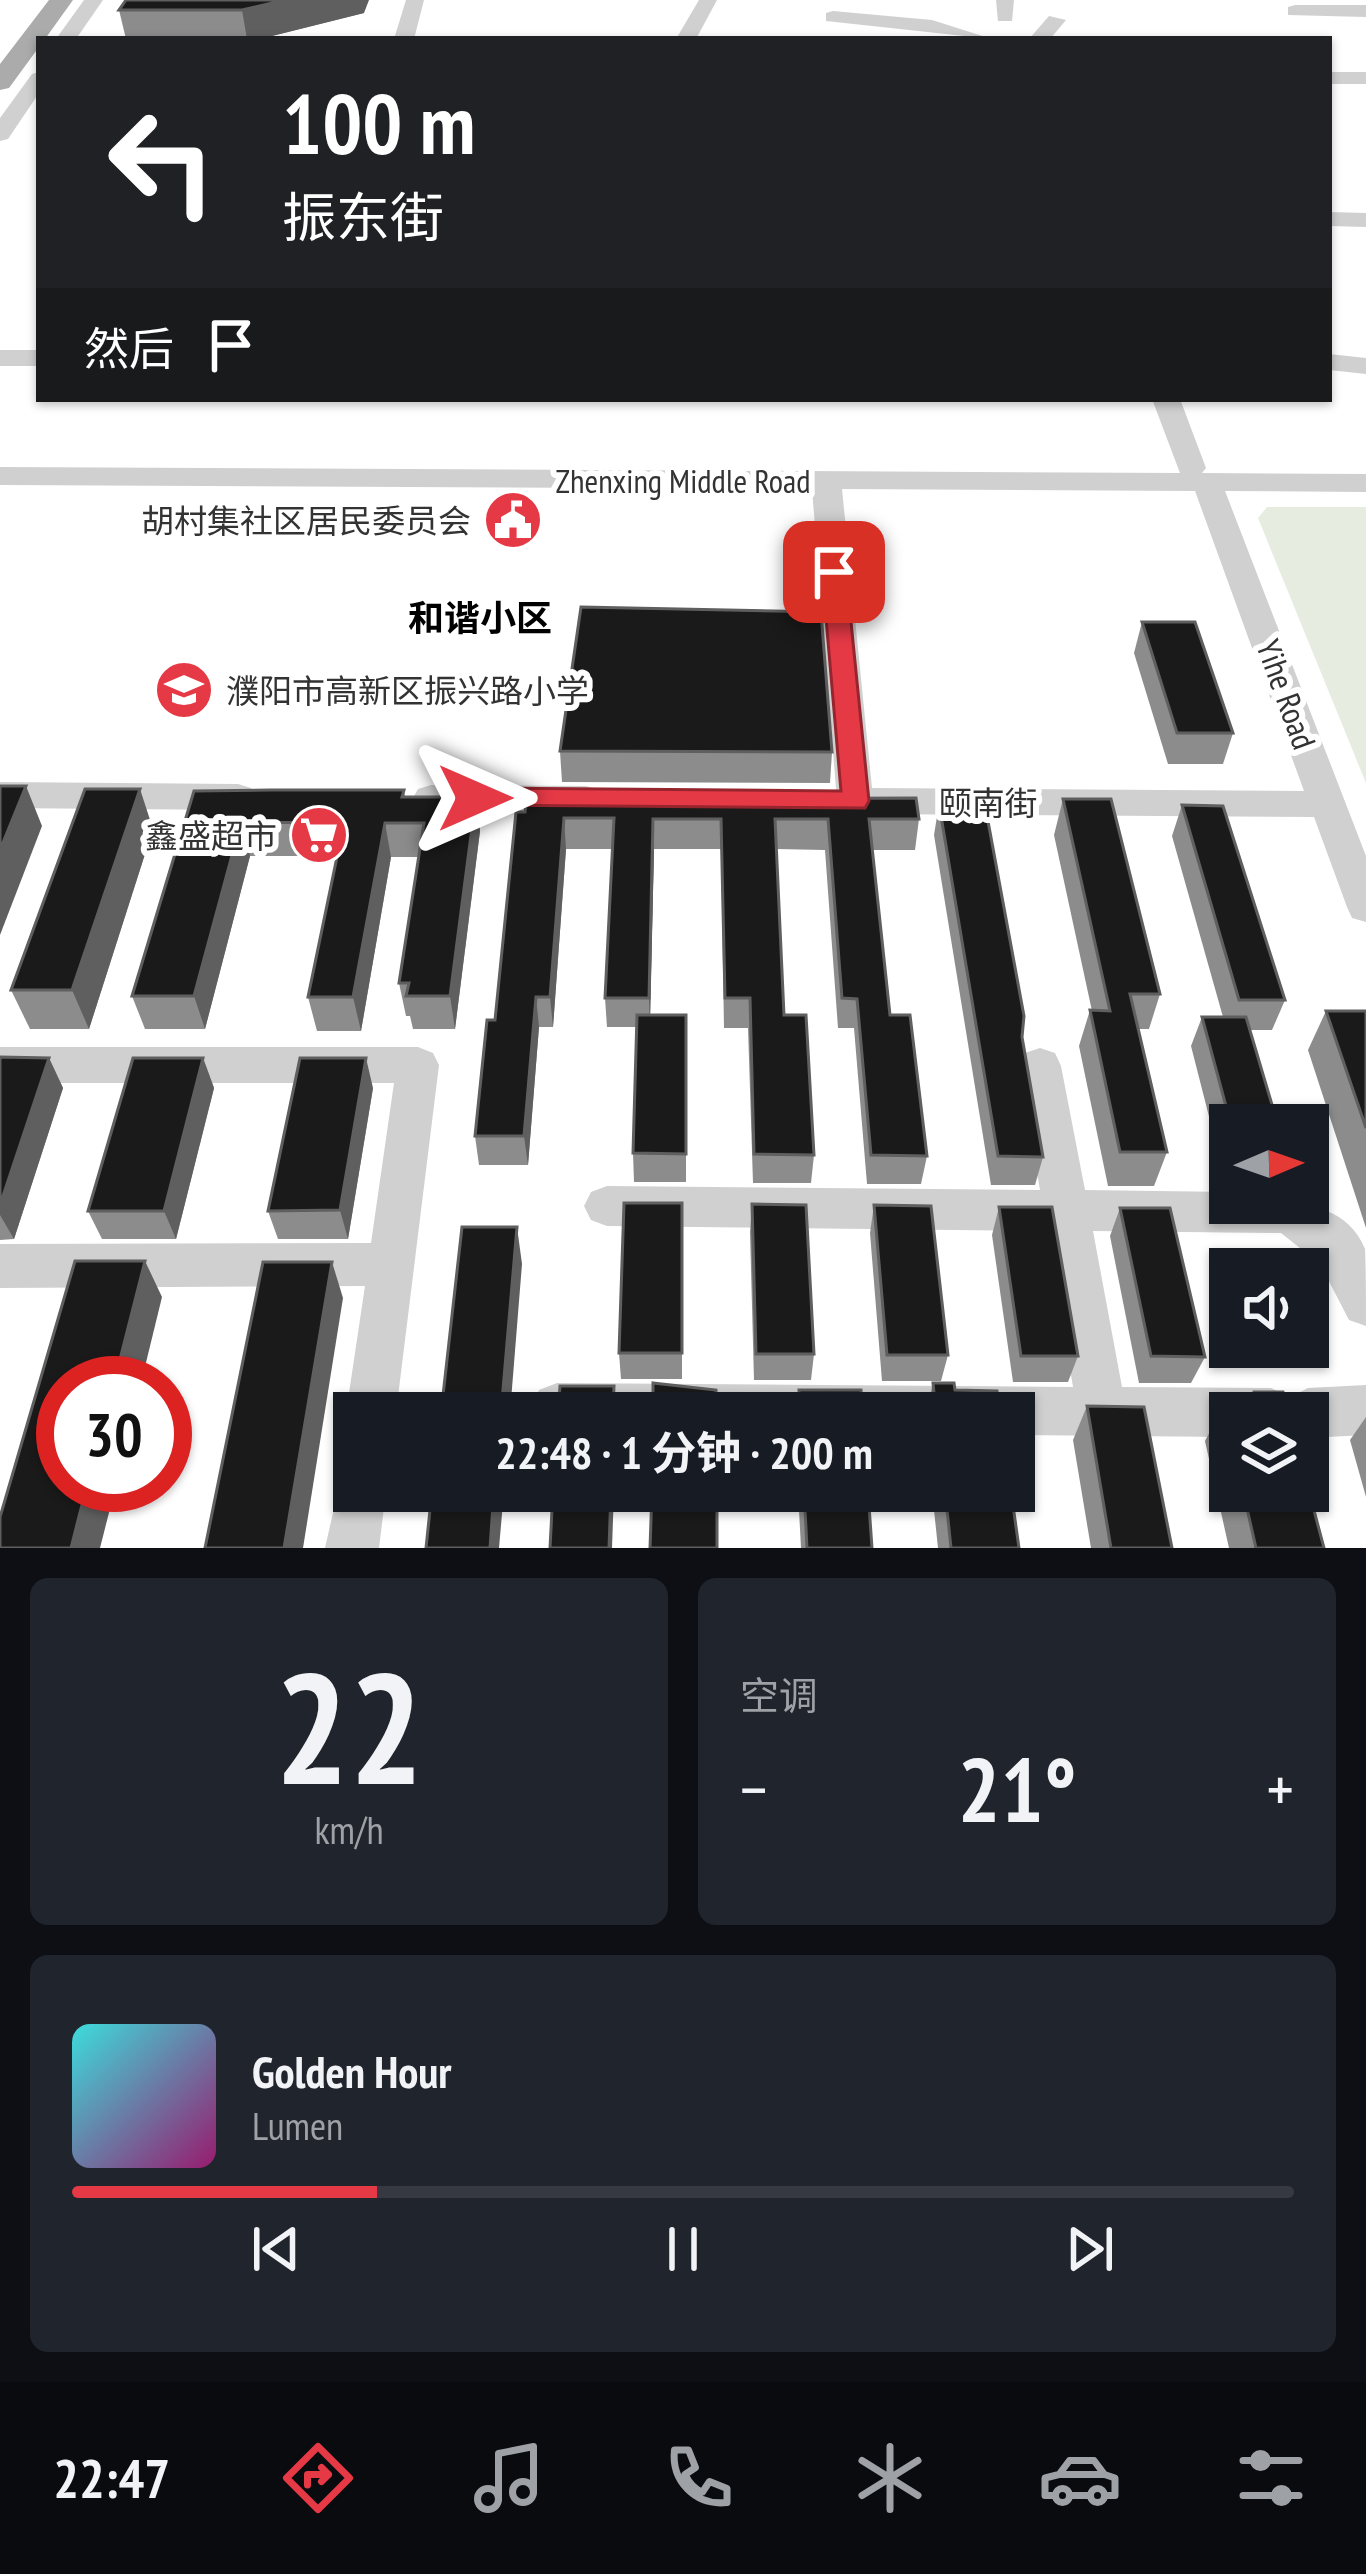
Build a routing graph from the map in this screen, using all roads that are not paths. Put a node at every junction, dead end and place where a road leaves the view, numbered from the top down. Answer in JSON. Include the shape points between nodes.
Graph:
{"nodes":[{"id":1,"x":61,"y":0,"type":"edge"},
{"id":2,"x":76,"y":0,"type":"edge"},
{"id":3,"x":94,"y":0,"type":"edge"},
{"id":4,"x":415,"y":0,"type":"edge"},
{"id":5,"x":678,"y":0,"type":"edge"},
{"id":6,"x":708,"y":1,"type":"edge"},
{"id":7,"x":1293,"y":5,"type":"edge"},
{"id":8,"x":1366,"y":11,"type":"edge"},
{"id":9,"x":833,"y":17,"type":"dead end"},
{"id":10,"x":1056,"y":20,"type":"dead end"},
{"id":11,"x":50,"y":36,"type":"edge"},
{"id":12,"x":68,"y":36,"type":"edge"},
{"id":13,"x":405,"y":36,"type":"edge"},
{"id":14,"x":688,"y":36,"type":"edge"},
{"id":15,"x":970,"y":36,"type":"edge"},
{"id":16,"x":1042,"y":36,"type":"edge"},
{"id":17,"x":1298,"y":36,"type":"edge"},
{"id":18,"x":36,"y":56,"type":"edge"},
{"id":19,"x":1332,"y":78,"type":"edge"},
{"id":20,"x":1366,"y":78,"type":"edge"},
{"id":21,"x":36,"y":81,"type":"edge"},
{"id":22,"x":0,"y":82,"type":"edge"},
{"id":23,"x":5,"y":110,"type":"edge"},
{"id":24,"x":36,"y":114,"type":"edge"},
{"id":25,"x":0,"y":134,"type":"edge"},
{"id":26,"x":1332,"y":220,"type":"edge"},
{"id":27,"x":1365,"y":228,"type":"edge"},
{"id":28,"x":0,"y":358,"type":"edge"},
{"id":29,"x":36,"y":358,"type":"edge"},
{"id":30,"x":1332,"y":362,"type":"edge"},
{"id":31,"x":1366,"y":366,"type":"edge"},
{"id":32,"x":1167,"y":402,"type":"edge"},
{"id":33,"x":0,"y":463,"type":"edge"},
{"id":34,"x":1366,"y":469,"type":"edge"},
{"id":35,"x":1199,"y":475,"type":"junction"},
{"id":36,"x":0,"y":476,"type":"edge"},
{"id":37,"x":826,"y":480,"type":"junction"},
{"id":38,"x":1366,"y":484,"type":"edge"},
{"id":39,"x":0,"y":795,"type":"edge"},
{"id":40,"x":285,"y":797,"type":"edge"},
{"id":41,"x":404,"y":798,"type":"edge"},
{"id":42,"x":618,"y":799,"type":"edge"},
{"id":43,"x":808,"y":800,"type":"edge"},
{"id":44,"x":855,"y":801,"type":"junction"},
{"id":45,"x":1328,"y":804,"type":"junction"},
{"id":46,"x":1366,"y":907,"type":"edge"},
{"id":47,"x":0,"y":1065,"type":"edge"},
{"id":48,"x":1040,"y":1066,"type":"dead end"},
{"id":49,"x":607,"y":1206,"type":"dead end"},
{"id":50,"x":1066,"y":1210,"type":"junction"},
{"id":51,"x":391,"y":1264,"type":"junction"},
{"id":52,"x":0,"y":1266,"type":"edge"},
{"id":53,"x":1366,"y":1304,"type":"edge"},
{"id":54,"x":374,"y":1392,"type":"edge"},
{"id":55,"x":1366,"y":1410,"type":"edge"},
{"id":56,"x":1035,"y":1411,"type":"edge"},
{"id":57,"x":1102,"y":1411,"type":"junction"},
{"id":58,"x":1209,"y":1412,"type":"edge"},
{"id":59,"x":1329,"y":1412,"type":"edge"},
{"id":60,"x":357,"y":1512,"type":"edge"},
{"id":61,"x":352,"y":1548,"type":"edge"}],
"edges":[{"from":1,"to":22,"type":"main road"},
{"from":2,"to":11,"type":"main road"},
{"from":3,"to":12,"type":"street"},
{"from":4,"to":13,"type":"street"},
{"from":5,"to":6,"type":"street"},
{"from":6,"to":14,"type":"street"},
{"from":7,"to":8,"type":"street"},
{"from":7,"to":17,"type":"street"},
{"from":9,"to":15,"type":"street"},
{"from":10,"to":16,"type":"street"},
{"from":18,"to":23,"type":"main road"},
{"from":19,"to":20,"type":"street"},
{"from":21,"to":23,"type":"street"},
{"from":23,"to":24,"type":"street"},
{"from":23,"to":25,"type":"street"},
{"from":26,"to":27,"type":"street"},
{"from":28,"to":29,"type":"street"},
{"from":30,"to":31,"type":"street"},
{"from":32,"to":35,"type":"street","name":"Yihe Road"},
{"from":33,"to":35,"type":"street","name":"Zhenxing Middle Road"},
{"from":34,"to":35,"type":"street","name":"Zhenxing Middle Road"},
{"from":35,"to":37,"type":"street","name":"Zhenxing Middle Road"},
{"from":35,"to":38,"type":"street","name":"Zhenxing Middle Road"},
{"from":35,"to":45,"type":"street","name":"Yihe Road"},
{"from":36,"to":37,"type":"street","name":"Zhenxing Middle Road"},
{"from":37,"to":44,"type":"street"},
{"from":39,"to":40,"type":"street"},
{"from":41,"to":42,"type":"street"},
{"from":43,"to":44,"type":"street","name":"颐南街"},
{"from":44,"to":45,"type":"street","name":"颐南街"},
{"from":45,"to":46,"type":"street","name":"Yihe Road"},
{"from":47,"to":51,"type":"street","via":[[418,1065]]},
{"from":48,"to":50,"type":"street"},
{"from":49,"to":50,"type":"street"},
{"from":50,"to":53,"type":"street","via":[[1286,1213],[1328,1235],[1352,1262]]},
{"from":50,"to":57,"type":"street"},
{"from":51,"to":52,"type":"street"},
{"from":51,"to":54,"type":"street"},
{"from":55,"to":59,"type":"street"},
{"from":56,"to":57,"type":"street"},
{"from":57,"to":58,"type":"street"},
{"from":60,"to":61,"type":"street"}]}
